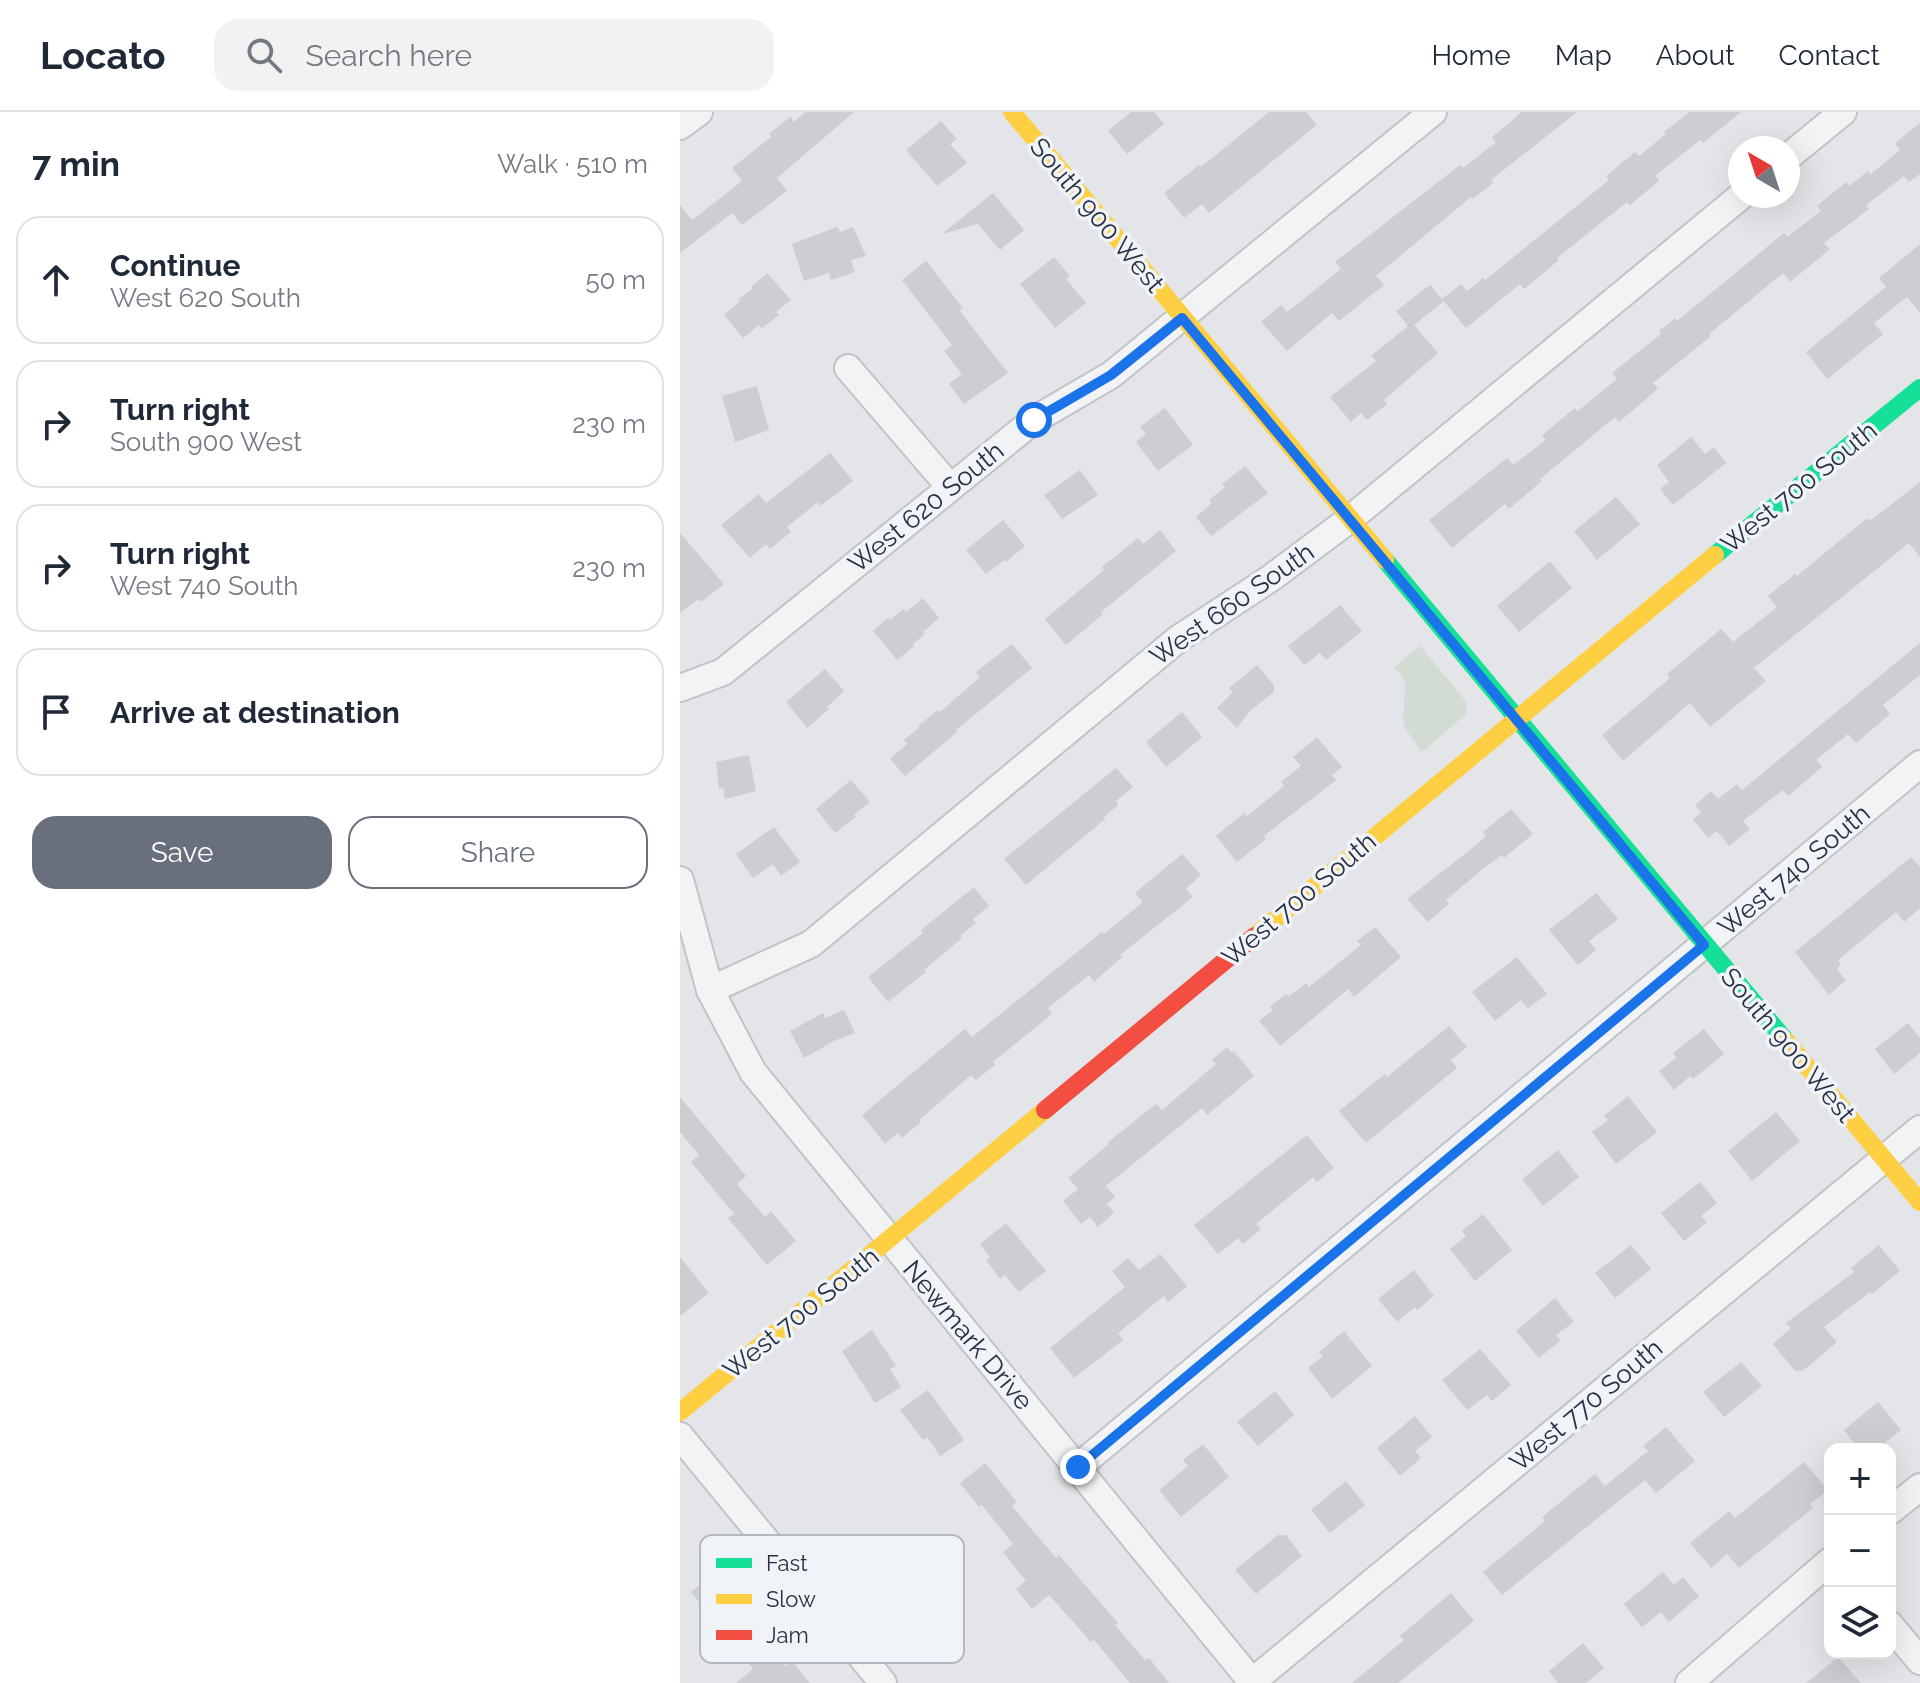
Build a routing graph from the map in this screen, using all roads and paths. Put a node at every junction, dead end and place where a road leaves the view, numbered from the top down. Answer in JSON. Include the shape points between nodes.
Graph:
{"nodes":[{"id":1,"x":699,"y":112,"type":"edge"},
{"id":2,"x":1433,"y":112,"type":"edge"},
{"id":3,"x":1843,"y":112,"type":"edge"},
{"id":4,"x":1016,"y":114,"type":"edge"},
{"id":5,"x":680,"y":126,"type":"edge"},
{"id":6,"x":1800,"y":147,"type":"edge"},
{"id":7,"x":1728,"y":207,"type":"edge"},
{"id":8,"x":1182,"y":318,"type":"junction"},
{"id":9,"x":848,"y":368,"type":"dead end"},
{"id":10,"x":1920,"y":388,"type":"edge"},
{"id":11,"x":950,"y":487,"type":"junction"},
{"id":12,"x":1350,"y":519,"type":"junction"},
{"id":13,"x":680,"y":688,"type":"edge"},
{"id":14,"x":1516,"y":718,"type":"junction"},
{"id":15,"x":1920,"y":764,"type":"edge"},
{"id":16,"x":680,"y":880,"type":"edge"},
{"id":17,"x":1704,"y":945,"type":"junction"},
{"id":18,"x":710,"y":990,"type":"junction"},
{"id":19,"x":1920,"y":1129,"type":"edge"},
{"id":20,"x":1883,"y":1159,"type":"junction"},
{"id":21,"x":1920,"y":1202,"type":"edge"},
{"id":22,"x":889,"y":1240,"type":"junction"},
{"id":23,"x":680,"y":1412,"type":"edge"},
{"id":24,"x":680,"y":1436,"type":"edge"},
{"id":25,"x":1078,"y":1467,"type":"junction"},
{"id":26,"x":1920,"y":1487,"type":"edge"},
{"id":27,"x":1896,"y":1506,"type":"edge"},
{"id":28,"x":761,"y":1535,"type":"edge"},
{"id":29,"x":1824,"y":1566,"type":"edge"},
{"id":30,"x":1896,"y":1632,"type":"edge"},
{"id":31,"x":1920,"y":1661,"type":"edge"},
{"id":32,"x":867,"y":1663,"type":"edge"},
{"id":33,"x":1252,"y":1682,"type":"edge"},
{"id":34,"x":883,"y":1683,"type":"edge"},
{"id":35,"x":1689,"y":1683,"type":"edge"}],
"edges":[{"from":1,"to":5,"type":"street"},
{"from":2,"to":8,"type":"street","name":"West 620 South"},
{"from":3,"to":6,"type":"street"},
{"from":4,"to":8,"type":"street","name":"South 900 West"},
{"from":7,"to":12,"type":"street","name":"West 660 South"},
{"from":8,"to":11,"type":"street","name":"West 620 South","via":[[1111,375],[1034,420]]},
{"from":8,"to":12,"type":"street","name":"South 900 West"},
{"from":9,"to":11,"type":"street"},
{"from":10,"to":14,"type":"street","name":"West 700 South"},
{"from":11,"to":13,"type":"street","name":"West 620 South","via":[[723,672]]},
{"from":12,"to":14,"type":"street","name":"South 900 West"},
{"from":12,"to":18,"type":"street","name":"West 660 South","via":[[1178,639],[811,944]]},
{"from":14,"to":17,"type":"street","name":"South 900 West"},
{"from":14,"to":22,"type":"street","name":"West 700 South"},
{"from":15,"to":17,"type":"street","name":"West 740 South"},
{"from":16,"to":18,"type":"street","name":"Newmark Drive"},
{"from":17,"to":20,"type":"street","name":"South 900 West"},
{"from":17,"to":25,"type":"street","name":"West 740 South"},
{"from":18,"to":22,"type":"street","name":"Newmark Drive","via":[[753,1072]]},
{"from":19,"to":20,"type":"street","name":"West 770 South"},
{"from":20,"to":21,"type":"street","name":"South 900 West"},
{"from":20,"to":33,"type":"street","name":"West 770 South"},
{"from":22,"to":23,"type":"street","name":"West 700 South"},
{"from":22,"to":25,"type":"street","name":"Newmark Drive"},
{"from":24,"to":28,"type":"street"},
{"from":25,"to":33,"type":"street","name":"Newmark Drive"},
{"from":26,"to":27,"type":"street"},
{"from":29,"to":35,"type":"street"},
{"from":30,"to":31,"type":"street"},
{"from":32,"to":34,"type":"street"}]}
